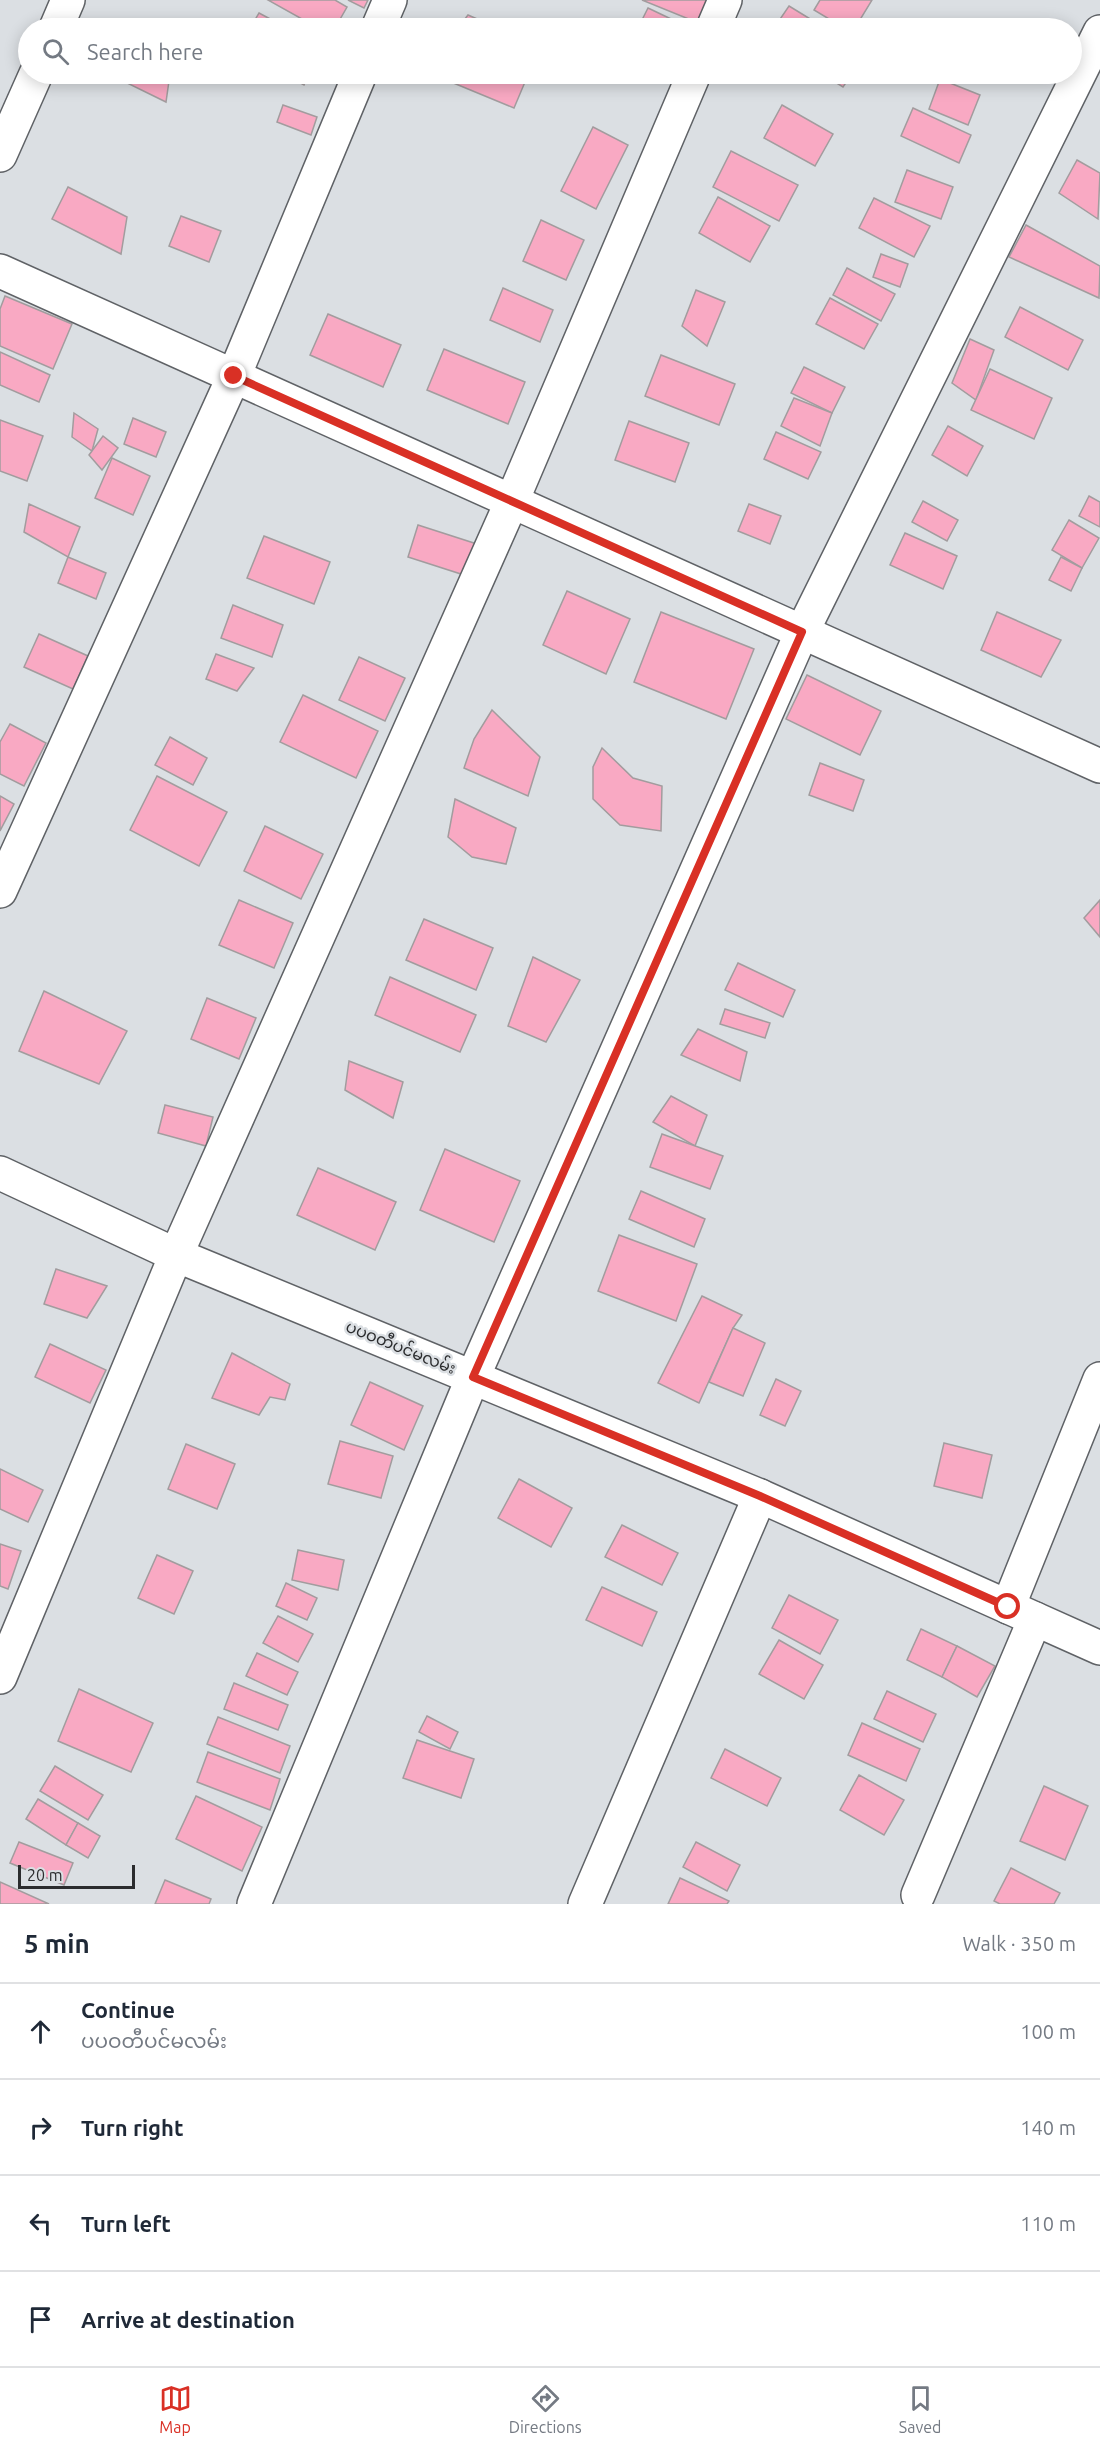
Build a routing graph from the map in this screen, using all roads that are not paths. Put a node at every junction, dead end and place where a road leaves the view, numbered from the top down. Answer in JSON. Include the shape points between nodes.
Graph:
{"nodes":[{"id":1,"x":68,"y":0,"type":"edge"},
{"id":2,"x":390,"y":0,"type":"edge"},
{"id":3,"x":725,"y":0,"type":"edge"},
{"id":4,"x":60,"y":18,"type":"edge"},
{"id":5,"x":382,"y":18,"type":"edge"},
{"id":6,"x":717,"y":18,"type":"edge"},
{"id":7,"x":1100,"y":32,"type":"edge"},
{"id":8,"x":1082,"y":68,"type":"edge"},
{"id":9,"x":32,"y":84,"type":"edge"},
{"id":10,"x":356,"y":84,"type":"edge"},
{"id":11,"x":690,"y":84,"type":"edge"},
{"id":12,"x":1074,"y":84,"type":"edge"},
{"id":13,"x":0,"y":155,"type":"edge"},
{"id":14,"x":0,"y":271,"type":"edge"},
{"id":15,"x":234,"y":376,"type":"junction"},
{"id":16,"x":513,"y":501,"type":"junction"},
{"id":17,"x":802,"y":632,"type":"junction"},
{"id":18,"x":1097,"y":757,"type":"edge"},
{"id":19,"x":0,"y":891,"type":"edge"},
{"id":20,"x":0,"y":1173,"type":"edge"},
{"id":21,"x":176,"y":1255,"type":"junction"},
{"id":22,"x":473,"y":1377,"type":"junction"},
{"id":23,"x":1100,"y":1379,"type":"edge"},
{"id":24,"x":760,"y":1496,"type":"junction"},
{"id":25,"x":1022,"y":1613,"type":"junction"},
{"id":26,"x":1100,"y":1648,"type":"edge"},
{"id":27,"x":0,"y":1677,"type":"edge"},
{"id":28,"x":918,"y":1895,"type":"dead end"},
{"id":29,"x":254,"y":1904,"type":"edge"},
{"id":30,"x":585,"y":1904,"type":"edge"}],
"edges":[{"from":1,"to":4,"type":"street"},
{"from":2,"to":5,"type":"street"},
{"from":3,"to":6,"type":"street"},
{"from":7,"to":8,"type":"street"},
{"from":9,"to":13,"type":"street"},
{"from":10,"to":15,"type":"street"},
{"from":11,"to":16,"type":"street"},
{"from":12,"to":17,"type":"street"},
{"from":14,"to":15,"type":"street"},
{"from":15,"to":16,"type":"street"},
{"from":15,"to":19,"type":"street"},
{"from":16,"to":17,"type":"street"},
{"from":16,"to":21,"type":"street"},
{"from":17,"to":18,"type":"street"},
{"from":17,"to":22,"type":"street"},
{"from":20,"to":21,"type":"street","name":"ပပဝတီပင်မလမ်း"},
{"from":21,"to":22,"type":"street","name":"ပပဝတီပင်မလမ်း"},
{"from":21,"to":27,"type":"street"},
{"from":22,"to":24,"type":"street","name":"ပပဝတီပင်မလမ်း"},
{"from":22,"to":29,"type":"street"},
{"from":23,"to":25,"type":"street"},
{"from":24,"to":25,"type":"street","name":"ပပဝတီပင်မလမ်း"},
{"from":24,"to":30,"type":"street"},
{"from":25,"to":26,"type":"street","name":"ပပဝတီပင်မလမ်း"},
{"from":25,"to":28,"type":"street"}]}
